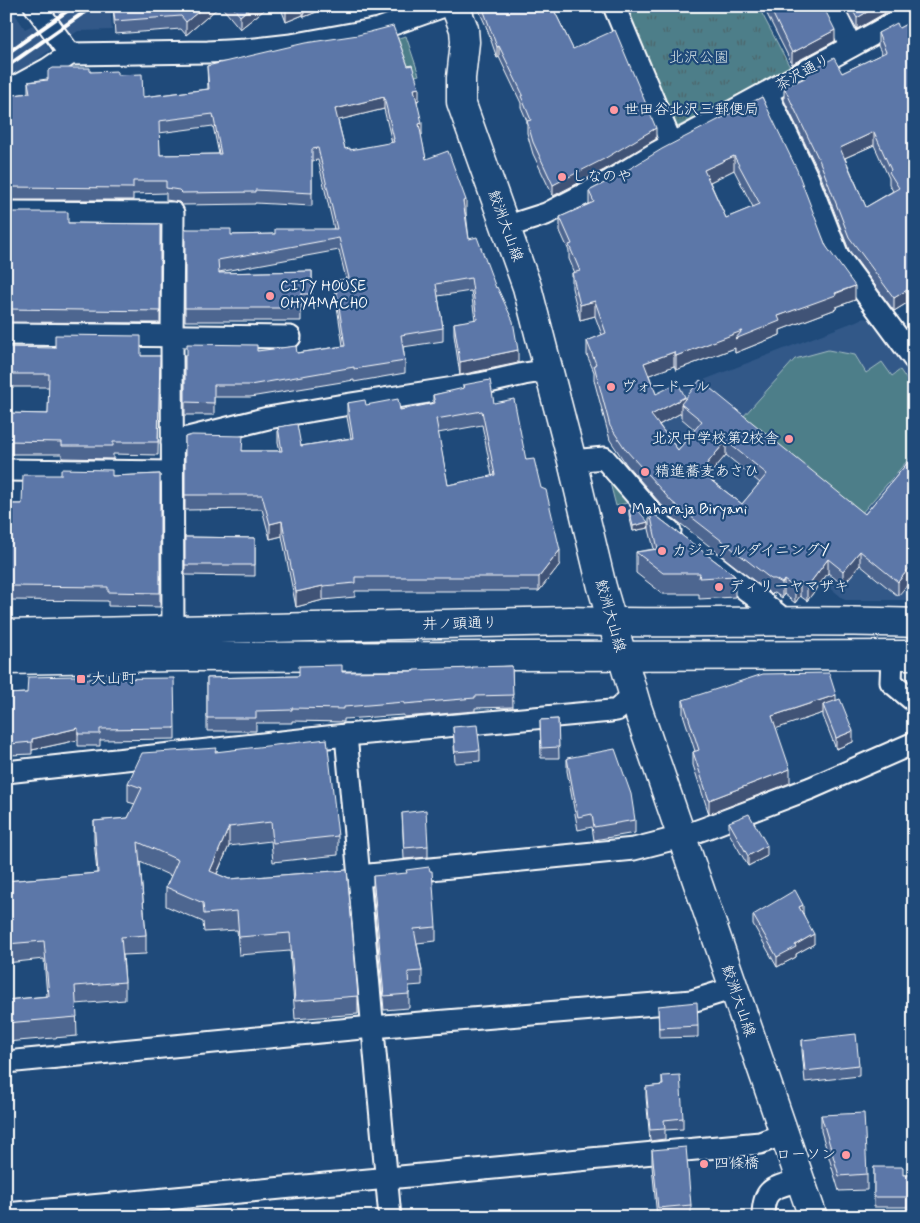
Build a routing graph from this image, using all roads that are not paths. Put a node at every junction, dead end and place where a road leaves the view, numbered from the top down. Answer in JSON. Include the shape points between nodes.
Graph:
{"nodes":[{"id":1,"x":35,"y":6,"type":"edge"},
{"id":2,"x":444,"y":6,"type":"edge"},
{"id":3,"x":455,"y":6,"type":"edge"},
{"id":4,"x":614,"y":6,"type":"edge"},
{"id":5,"x":831,"y":6,"type":"edge"},
{"id":6,"x":914,"y":12,"type":"edge"},
{"id":7,"x":851,"y":46,"type":"junction"},
{"id":8,"x":70,"y":54,"type":"junction"},
{"id":9,"x":6,"y":92,"type":"edge"},
{"id":10,"x":767,"y":93,"type":"junction"},
{"id":11,"x":672,"y":145,"type":"junction"},
{"id":12,"x":6,"y":212,"type":"edge"},
{"id":13,"x":505,"y":227,"type":"junction"},
{"id":14,"x":6,"y":334,"type":"edge"},
{"id":15,"x":172,"y":335,"type":"junction"},
{"id":16,"x":290,"y":337,"type":"dead end"},
{"id":17,"x":914,"y":359,"type":"edge"},
{"id":18,"x":549,"y":370,"type":"junction"},
{"id":19,"x":172,"y":442,"type":"junction"},
{"id":20,"x":572,"y":461,"type":"junction"},
{"id":21,"x":6,"y":470,"type":"edge"},
{"id":22,"x":172,"y":472,"type":"junction"},
{"id":23,"x":786,"y":621,"type":"junction"},
{"id":24,"x":612,"y":622,"type":"junction"},
{"id":25,"x":914,"y":623,"type":"edge"},
{"id":26,"x":6,"y":634,"type":"edge"},
{"id":27,"x":173,"y":644,"type":"junction"},
{"id":28,"x":621,"y":656,"type":"junction"},
{"id":29,"x":903,"y":656,"type":"edge"},
{"id":30,"x":6,"y":660,"type":"edge"},
{"id":31,"x":633,"y":696,"type":"junction"},
{"id":32,"x":914,"y":701,"type":"edge"},
{"id":33,"x":346,"y":735,"type":"junction"},
{"id":34,"x":914,"y":743,"type":"edge"},
{"id":35,"x":6,"y":772,"type":"edge"},
{"id":36,"x":681,"y":838,"type":"junction"},
{"id":37,"x":359,"y":876,"type":"junction"},
{"id":38,"x":734,"y":988,"type":"junction"},
{"id":39,"x":372,"y":1027,"type":"junction"},
{"id":40,"x":6,"y":1062,"type":"edge"},
{"id":41,"x":784,"y":1134,"type":"junction"},
{"id":42,"x":386,"y":1178,"type":"junction"},
{"id":43,"x":801,"y":1180,"type":"junction"},
{"id":44,"x":6,"y":1214,"type":"edge"},
{"id":45,"x":390,"y":1217,"type":"edge"},
{"id":46,"x":763,"y":1217,"type":"edge"},
{"id":47,"x":813,"y":1217,"type":"edge"}],
"edges":[{"from":1,"to":8,"type":"street"},
{"from":2,"to":8,"type":"street","via":[[379,29],[275,47],[208,52]]},
{"from":3,"to":13,"type":"main road","name":"鮫洲大山線","via":[[464,29],[465,42],[461,102]]},
{"from":4,"to":11,"type":"street"},
{"from":5,"to":7,"type":"street"},
{"from":6,"to":7,"type":"street","name":"茶沢通り"},
{"from":7,"to":10,"type":"street","name":"茶沢通り"},
{"from":8,"to":9,"type":"street"},
{"from":10,"to":11,"type":"street","name":"茶沢通り"},
{"from":10,"to":17,"type":"street","via":[[808,179],[838,256]]},
{"from":11,"to":13,"type":"street","name":"茶沢通り","via":[[546,214]]},
{"from":12,"to":15,"type":"street","via":[[173,213]]},
{"from":13,"to":18,"type":"main road","name":"鮫洲大山線","via":[[527,287]]},
{"from":14,"to":15,"type":"street"},
{"from":15,"to":16,"type":"street"},
{"from":15,"to":19,"type":"street"},
{"from":18,"to":19,"type":"street","via":[[268,418]]},
{"from":18,"to":20,"type":"main road","name":"鮫洲大山線"},
{"from":19,"to":22,"type":"street"},
{"from":20,"to":23,"type":"street","via":[[604,458],[663,526]]},
{"from":20,"to":24,"type":"main road","name":"鮫洲大山線"},
{"from":21,"to":22,"type":"street"},
{"from":22,"to":27,"type":"street"},
{"from":23,"to":24,"type":"main road","name":"井ノ頭通り"},
{"from":23,"to":25,"type":"main road","name":"井ノ頭通り"},
{"from":24,"to":27,"type":"main road","name":"井ノ頭通り","via":[[570,621]]},
{"from":24,"to":28,"type":"main road","name":"鮫洲大山線"},
{"from":26,"to":27,"type":"main road","name":"井ノ頭通り"},
{"from":27,"to":28,"type":"main road","name":"井ノ頭通り"},
{"from":27,"to":30,"type":"main road","name":"井ノ頭通り"},
{"from":28,"to":29,"type":"main road","name":"井ノ頭通り"},
{"from":28,"to":31,"type":"main road","name":"鮫洲大山線"},
{"from":29,"to":32,"type":"street","via":[[891,682]]},
{"from":31,"to":33,"type":"street","via":[[611,712]]},
{"from":31,"to":36,"type":"main road","name":"鮫洲大山線"},
{"from":33,"to":35,"type":"street"},
{"from":33,"to":37,"type":"street"},
{"from":34,"to":36,"type":"street"},
{"from":36,"to":37,"type":"street","via":[[634,849]]},
{"from":36,"to":38,"type":"main road","name":"鮫洲大山線"},
{"from":37,"to":39,"type":"street"},
{"from":38,"to":39,"type":"street","via":[[692,1001]]},
{"from":38,"to":41,"type":"main road","name":"鮫洲大山線"},
{"from":39,"to":40,"type":"street"},
{"from":39,"to":42,"type":"street"},
{"from":41,"to":42,"type":"street","via":[[760,1143]]},
{"from":41,"to":43,"type":"main road","name":"鮫洲大山線"},
{"from":42,"to":44,"type":"street"},
{"from":42,"to":45,"type":"street"},
{"from":43,"to":46,"type":"street","via":[[775,1188],[766,1195]]},
{"from":43,"to":47,"type":"main road","name":"鮫洲大山線"}]}
